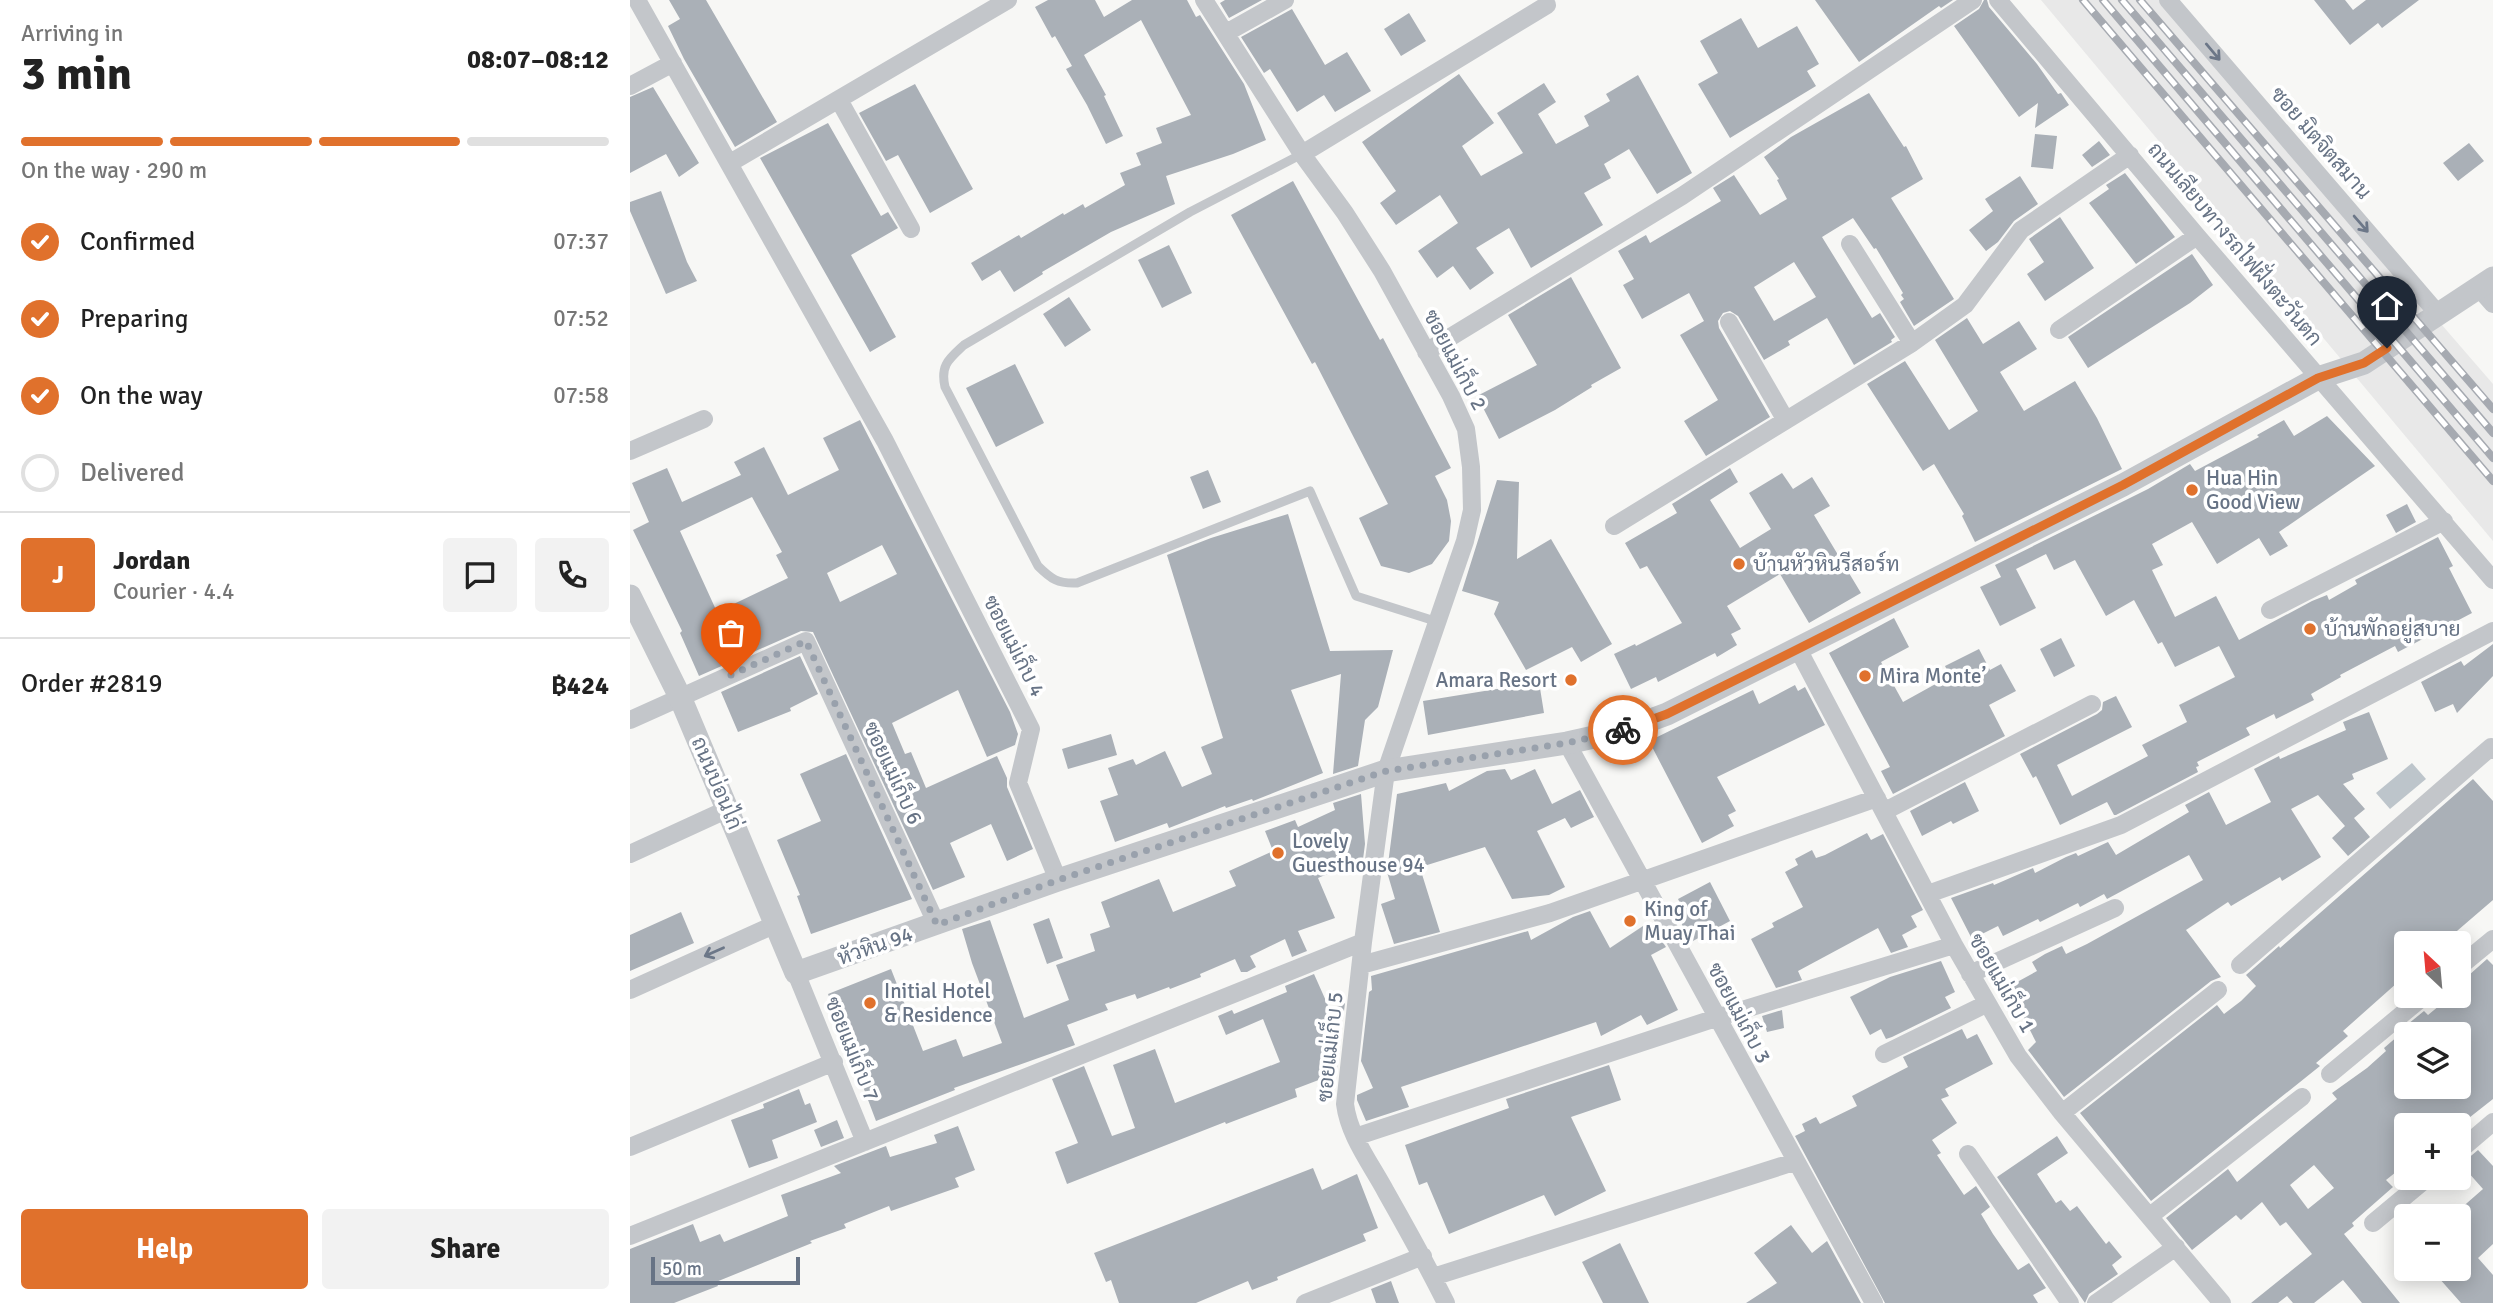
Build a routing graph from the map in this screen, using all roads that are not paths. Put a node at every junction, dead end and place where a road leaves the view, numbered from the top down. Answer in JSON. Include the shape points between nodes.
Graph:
{"nodes":[{"id":1,"x":636,"y":0,"type":"edge"},
{"id":2,"x":1008,"y":0,"type":"edge"},
{"id":3,"x":1204,"y":0,"type":"edge"},
{"id":4,"x":1285,"y":0,"type":"edge"},
{"id":5,"x":1973,"y":0,"type":"edge"},
{"id":6,"x":1998,"y":0,"type":"edge"},
{"id":7,"x":2168,"y":0,"type":"edge"},
{"id":8,"x":1547,"y":5,"type":"dead end"},
{"id":9,"x":1226,"y":33,"type":"junction"},
{"id":10,"x":673,"y":64,"type":"junction"},
{"id":11,"x":630,"y":86,"type":"edge"},
{"id":12,"x":839,"y":100,"type":"junction"},
{"id":13,"x":1302,"y":154,"type":"junction"},
{"id":14,"x":2130,"y":155,"type":"junction"},
{"id":15,"x":730,"y":163,"type":"junction"},
{"id":16,"x":911,"y":229,"type":"dead end"},
{"id":17,"x":2197,"y":236,"type":"junction"},
{"id":18,"x":1850,"y":244,"type":"dead end"},
{"id":19,"x":2488,"y":290,"type":"edge"},
{"id":20,"x":2439,"y":315,"type":"junction"},
{"id":21,"x":1728,"y":322,"type":"dead end"},
{"id":22,"x":2059,"y":330,"type":"dead end"},
{"id":23,"x":1912,"y":343,"type":"junction"},
{"id":24,"x":1426,"y":352,"type":"junction"},
{"id":25,"x":2318,"y":378,"type":"junction"},
{"id":26,"x":704,"y":419,"type":"dead end"},
{"id":27,"x":1786,"y":419,"type":"junction"},
{"id":28,"x":630,"y":451,"type":"edge"},
{"id":29,"x":2444,"y":521,"type":"junction"},
{"id":30,"x":1614,"y":526,"type":"dead end"},
{"id":31,"x":2493,"y":580,"type":"edge"},
{"id":32,"x":630,"y":596,"type":"edge"},
{"id":33,"x":2270,"y":610,"type":"dead end"},
{"id":34,"x":1438,"y":622,"type":"junction"},
{"id":35,"x":2493,"y":631,"type":"edge"},
{"id":36,"x":1798,"y":649,"type":"junction"},
{"id":37,"x":680,"y":697,"type":"junction"},
{"id":38,"x":2092,"y":704,"type":"dead end"},
{"id":39,"x":630,"y":720,"type":"edge"},
{"id":40,"x":1567,"y":743,"type":"junction"},
{"id":41,"x":2492,"y":748,"type":"edge"},
{"id":42,"x":1386,"y":771,"type":"junction"},
{"id":43,"x":1881,"y":805,"type":"junction"},
{"id":44,"x":728,"y":809,"type":"junction"},
{"id":45,"x":630,"y":854,"type":"edge"},
{"id":46,"x":1058,"y":880,"type":"junction"},
{"id":47,"x":1642,"y":881,"type":"junction"},
{"id":48,"x":1928,"y":894,"type":"junction"},
{"id":49,"x":2115,"y":908,"type":"dead end"},
{"id":50,"x":776,"y":924,"type":"junction"},
{"id":51,"x":937,"y":925,"type":"junction"},
{"id":52,"x":2493,"y":939,"type":"edge"},
{"id":53,"x":1363,"y":942,"type":"junction"},
{"id":54,"x":1954,"y":945,"type":"junction"},
{"id":55,"x":2471,"y":957,"type":"edge"},
{"id":56,"x":1361,"y":965,"type":"junction"},
{"id":57,"x":2240,"y":965,"type":"dead end"},
{"id":58,"x":796,"y":973,"type":"junction"},
{"id":59,"x":1970,"y":974,"type":"junction"},
{"id":60,"x":630,"y":989,"type":"edge"},
{"id":61,"x":2218,"y":990,"type":"dead end"},
{"id":62,"x":1986,"y":1004,"type":"junction"},
{"id":63,"x":2410,"y":1008,"type":"edge"},
{"id":64,"x":1716,"y":1018,"type":"junction"},
{"id":65,"x":1884,"y":1054,"type":"dead end"},
{"id":66,"x":834,"y":1062,"type":"junction"},
{"id":67,"x":2330,"y":1074,"type":"dead end"},
{"id":68,"x":2302,"y":1097,"type":"dead end"},
{"id":69,"x":2062,"y":1113,"type":"junction"},
{"id":70,"x":2493,"y":1122,"type":"edge"},
{"id":71,"x":1355,"y":1137,"type":"junction"},
{"id":72,"x":2471,"y":1141,"type":"edge"},
{"id":73,"x":865,"y":1142,"type":"junction"},
{"id":74,"x":630,"y":1147,"type":"edge"},
{"id":75,"x":1968,"y":1154,"type":"dead end"},
{"id":76,"x":1794,"y":1162,"type":"junction"},
{"id":77,"x":2412,"y":1190,"type":"edge"},
{"id":78,"x":2150,"y":1216,"type":"junction"},
{"id":79,"x":2372,"y":1223,"type":"dead end"},
{"id":80,"x":630,"y":1237,"type":"edge"},
{"id":81,"x":2176,"y":1247,"type":"junction"},
{"id":82,"x":1423,"y":1256,"type":"junction"},
{"id":83,"x":1433,"y":1277,"type":"junction"},
{"id":84,"x":1868,"y":1301,"type":"edge"},
{"id":85,"x":1305,"y":1303,"type":"edge"},
{"id":86,"x":1446,"y":1303,"type":"edge"},
{"id":87,"x":2070,"y":1303,"type":"edge"},
{"id":88,"x":2096,"y":1303,"type":"edge"},
{"id":89,"x":2222,"y":1303,"type":"edge"}],
"edges":[{"from":1,"to":10,"type":"street","name":"ซอยแม่เก็บ 4"},
{"from":2,"to":12,"type":"street"},
{"from":3,"to":9,"type":"street","name":"ซอยแม่เก็บ 2"},
{"from":4,"to":9,"type":"street"},
{"from":5,"to":24,"type":"street","via":[[1682,196]]},
{"from":6,"to":14,"type":"street","name":"ถนนเลียบทางรถไฟฝั่งตะวันตก"},
{"from":7,"to":20,"type":"street","name":"ซอย มิตจิตสมาน","one_way":true},
{"from":8,"to":13,"type":"street"},
{"from":9,"to":13,"type":"street","name":"ซอยแม่เก็บ 2"},
{"from":10,"to":11,"type":"street"},
{"from":10,"to":15,"type":"street","name":"ซอยแม่เก็บ 4"},
{"from":12,"to":15,"type":"street"},
{"from":12,"to":16,"type":"street"},
{"from":13,"to":24,"type":"street","name":"ซอยแม่เก็บ 2","via":[[1382,271]]},
{"from":13,"to":34,"type":"lane","via":[[1191,212],[964,345],[942,373],[945,387],[1038,566],[1061,584],[1077,583],[1310,491],[1356,596]]},
{"from":14,"to":17,"type":"street","name":"ถนนเลียบทางรถไฟฝั่งตะวันตก"},
{"from":14,"to":23,"type":"street","via":[[2021,230],[1965,305]]},
{"from":15,"to":46,"type":"street","name":"ซอยแม่เก็บ 4","via":[[885,441],[1031,729],[1018,783]]},
{"from":17,"to":22,"type":"street"},
{"from":17,"to":25,"type":"street","name":"ถนนเลียบทางรถไฟฝั่งตะวันตก"},
{"from":18,"to":23,"type":"street"},
{"from":19,"to":20,"type":"street","name":"หัวหิน 94"},
{"from":20,"to":25,"type":"street","name":"หัวหิน 94","via":[[2364,363]]},
{"from":21,"to":27,"type":"street"},
{"from":23,"to":27,"type":"street"},
{"from":24,"to":34,"type":"street","name":"ซอยแม่เก็บ 2","via":[[1465,429],[1471,478],[1472,510],[1465,541]]},
{"from":25,"to":29,"type":"street","name":"ถนนเลียบทางรถไฟฝั่งตะวันตก"},
{"from":25,"to":36,"type":"street","name":"หัวหิน 94","via":[[2123,485]]},
{"from":26,"to":28,"type":"street"},
{"from":27,"to":30,"type":"street"},
{"from":29,"to":31,"type":"street","name":"ถนนเลียบทางรถไฟฝั่งตะวันตก"},
{"from":29,"to":33,"type":"street"},
{"from":32,"to":37,"type":"street","name":"ถนนบ่อนไก่"},
{"from":34,"to":42,"type":"street","name":"ซอยแม่เก็บ 2"},
{"from":35,"to":48,"type":"street","via":[[2121,825]]},
{"from":36,"to":40,"type":"street","name":"หัวหิน 94","via":[[1667,714],[1621,731]]},
{"from":36,"to":43,"type":"street","name":"ซอยแม่เก็บ 1"},
{"from":37,"to":39,"type":"street"},
{"from":37,"to":44,"type":"street","name":"ถนนบ่อนไก่"},
{"from":37,"to":51,"type":"street","name":"ซอยแม่เก็บ 6","via":[[806,641]]},
{"from":38,"to":43,"type":"street"},
{"from":40,"to":42,"type":"street","name":"หัวหิน 94"},
{"from":40,"to":47,"type":"street","name":"ซอยแม่เก็บ 3"},
{"from":41,"to":57,"type":"street"},
{"from":42,"to":46,"type":"street","name":"หัวหิน 94"},
{"from":42,"to":53,"type":"street","name":"ซอยแม่เก็บ 5"},
{"from":43,"to":47,"type":"street"},
{"from":43,"to":48,"type":"street","name":"ซอยแม่เก็บ 1"},
{"from":44,"to":45,"type":"street"},
{"from":44,"to":50,"type":"street","name":"ถนนบ่อนไก่"},
{"from":46,"to":51,"type":"street","name":"หัวหิน 94"},
{"from":47,"to":56,"type":"street","via":[[1550,913]]},
{"from":47,"to":64,"type":"street","name":"ซอยแม่เก็บ 3"},
{"from":48,"to":54,"type":"street","name":"ซอยแม่เก็บ 1"},
{"from":49,"to":59,"type":"street"},
{"from":50,"to":58,"type":"street","name":"ถนนบ่อนไก่"},
{"from":50,"to":60,"type":"street","one_way":true},
{"from":51,"to":58,"type":"street","name":"หัวหิน 94"},
{"from":52,"to":55,"type":"street"},
{"from":53,"to":56,"type":"street","name":"ซอยแม่เก็บ 5"},
{"from":53,"to":73,"type":"street"},
{"from":54,"to":59,"type":"street","name":"ซอยแม่เก็บ 1"},
{"from":54,"to":64,"type":"street"},
{"from":56,"to":71,"type":"street","name":"ซอยแม่เก็บ 5","via":[[1345,1104]]},
{"from":58,"to":66,"type":"street","name":"ซอยแม่เก็บ 7"},
{"from":59,"to":62,"type":"street","name":"ซอยแม่เก็บ 1"},
{"from":61,"to":69,"type":"street"},
{"from":62,"to":65,"type":"street"},
{"from":62,"to":69,"type":"street","name":"ซอยแม่เก็บ 1"},
{"from":63,"to":67,"type":"street"},
{"from":64,"to":71,"type":"street"},
{"from":64,"to":76,"type":"street","name":"ซอยแม่เก็บ 3"},
{"from":66,"to":73,"type":"street","name":"ซอยแม่เก็บ 7"},
{"from":66,"to":74,"type":"street"},
{"from":68,"to":78,"type":"street"},
{"from":69,"to":78,"type":"street","name":"ซอยแม่เก็บ 1"},
{"from":70,"to":72,"type":"street"},
{"from":71,"to":82,"type":"street","name":"ซอยแม่เก็บ 5"},
{"from":73,"to":80,"type":"street"},
{"from":75,"to":87,"type":"street"},
{"from":76,"to":83,"type":"street"},
{"from":76,"to":84,"type":"street","name":"ซอยแม่เก็บ 3"},
{"from":77,"to":79,"type":"street"},
{"from":78,"to":81,"type":"street","name":"ซอยแม่เก็บ 1"},
{"from":81,"to":88,"type":"street"},
{"from":81,"to":89,"type":"street","name":"ซอยแม่เก็บ 1"},
{"from":82,"to":83,"type":"street","name":"ซอยแม่เก็บ 5"},
{"from":82,"to":85,"type":"street"},
{"from":83,"to":86,"type":"street","name":"ซอยแม่เก็บ 5"}]}
